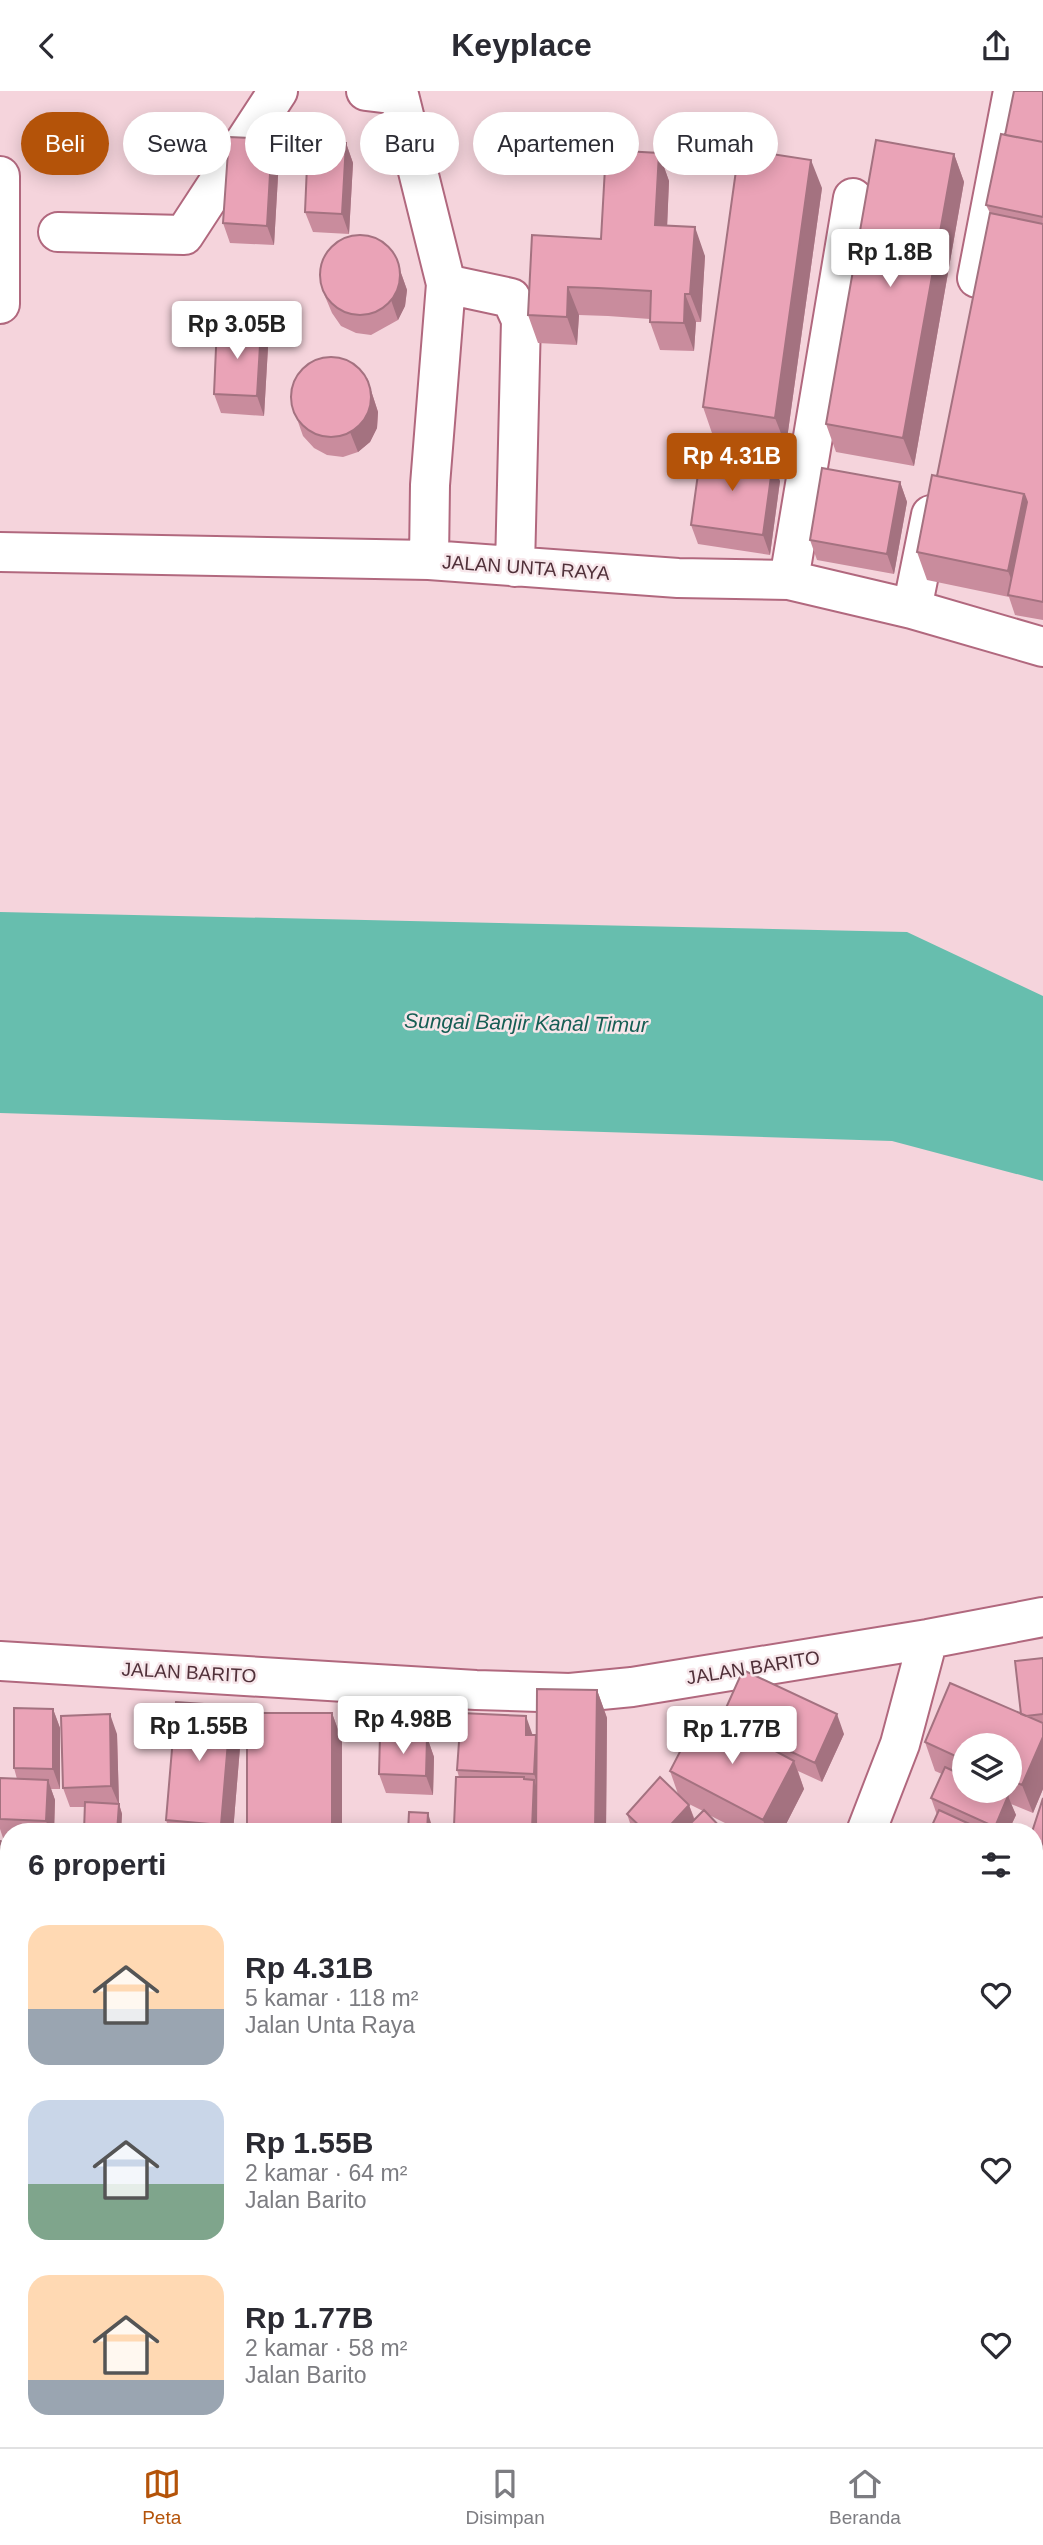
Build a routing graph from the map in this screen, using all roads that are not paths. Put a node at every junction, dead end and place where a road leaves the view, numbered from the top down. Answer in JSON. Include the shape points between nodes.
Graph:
{"nodes":[{"id":1,"x":278,"y":91,"type":"edge"},
{"id":2,"x":366,"y":91,"type":"edge"},
{"id":3,"x":1013,"y":91,"type":"edge"},
{"id":4,"x":0,"y":176,"type":"edge"},
{"id":5,"x":853,"y":198,"type":"dead end"},
{"id":6,"x":58,"y":232,"type":"dead end"},
{"id":7,"x":446,"y":283,"type":"junction"},
{"id":8,"x":0,"y":304,"type":"edge"},
{"id":9,"x":972,"y":306,"type":"edge"},
{"id":10,"x":938,"y":480,"type":"edge"},
{"id":11,"x":0,"y":552,"type":"edge"},
{"id":12,"x":429,"y":560,"type":"junction"},
{"id":13,"x":514,"y":567,"type":"junction"},
{"id":14,"x":789,"y":580,"type":"junction"},
{"id":15,"x":912,"y":609,"type":"junction"},
{"id":16,"x":1043,"y":647,"type":"edge"},
{"id":17,"x":1043,"y":1617,"type":"edge"},
{"id":18,"x":928,"y":1639,"type":"junction"},
{"id":19,"x":0,"y":1661,"type":"edge"},
{"id":20,"x":869,"y":1823,"type":"edge"}],
"edges":[{"from":1,"to":6,"type":"street","via":[[184,235]]},
{"from":2,"to":7,"type":"street","via":[[399,95]]},
{"from":3,"to":9,"type":"street"},
{"from":4,"to":8,"type":"street"},
{"from":5,"to":14,"type":"street"},
{"from":7,"to":12,"type":"street","via":[[430,485]]},
{"from":7,"to":13,"type":"street","via":[[511,298],[521,320]]},
{"from":10,"to":15,"type":"street"},
{"from":11,"to":12,"type":"street","name":"JALAN UNTA RAYA"},
{"from":12,"to":13,"type":"street","name":"JALAN UNTA RAYA"},
{"from":13,"to":14,"type":"street","name":"JALAN UNTA RAYA"},
{"from":14,"to":15,"type":"street","name":"JALAN UNTA RAYA"},
{"from":15,"to":16,"type":"street","name":"JALAN UNTA RAYA"},
{"from":17,"to":18,"type":"street","name":"JALAN BARITO"},
{"from":18,"to":19,"type":"street","name":"JALAN BARITO","via":[[570,1693]]},
{"from":18,"to":20,"type":"street","via":[[900,1744]]}]}
